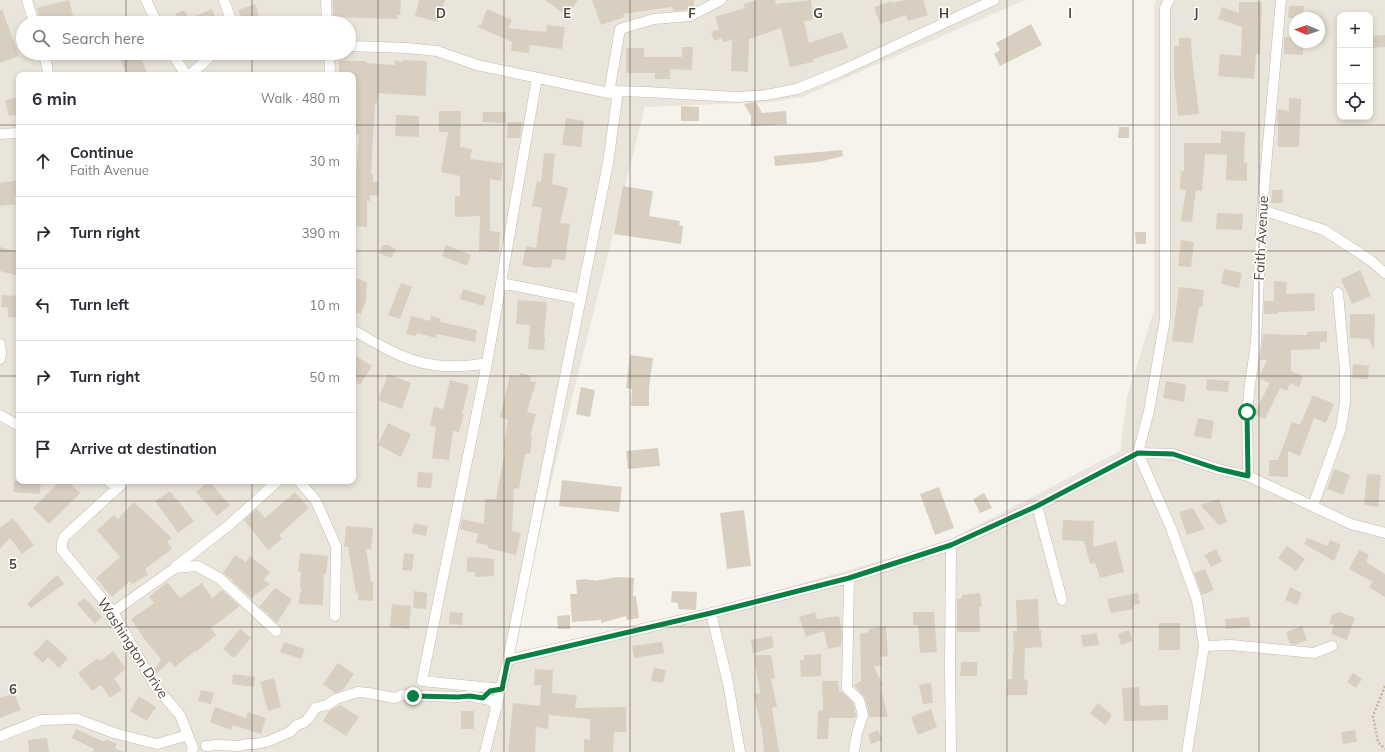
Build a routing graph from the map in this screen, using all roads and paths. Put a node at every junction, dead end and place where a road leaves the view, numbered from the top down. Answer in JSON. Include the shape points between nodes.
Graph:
{"nodes":[{"id":1,"x":27,"y":0,"type":"edge"},
{"id":2,"x":146,"y":0,"type":"edge"},
{"id":3,"x":224,"y":0,"type":"edge"},
{"id":4,"x":326,"y":0,"type":"edge"},
{"id":5,"x":721,"y":0,"type":"edge"},
{"id":6,"x":994,"y":0,"type":"edge"},
{"id":7,"x":1170,"y":0,"type":"edge"},
{"id":8,"x":1281,"y":0,"type":"edge"},
{"id":9,"x":32,"y":16,"type":"edge"},
{"id":10,"x":154,"y":16,"type":"edge"},
{"id":11,"x":230,"y":16,"type":"edge"},
{"id":12,"x":327,"y":16,"type":"edge"},
{"id":13,"x":356,"y":46,"type":"edge"},
{"id":14,"x":45,"y":60,"type":"edge"},
{"id":15,"x":176,"y":60,"type":"edge"},
{"id":16,"x":206,"y":60,"type":"edge"},
{"id":17,"x":329,"y":60,"type":"edge"},
{"id":18,"x":48,"y":72,"type":"edge"},
{"id":19,"x":184,"y":72,"type":"edge"},
{"id":20,"x":193,"y":72,"type":"edge"},
{"id":21,"x":330,"y":72,"type":"edge"},
{"id":22,"x":537,"y":78,"type":"junction"},
{"id":23,"x":614,"y":92,"type":"junction"},
{"id":24,"x":16,"y":133,"type":"edge"},
{"id":25,"x":0,"y":134,"type":"edge"},
{"id":26,"x":1262,"y":210,"type":"junction"},
{"id":27,"x":1385,"y":273,"type":"edge"},
{"id":28,"x":501,"y":283,"type":"junction"},
{"id":29,"x":1338,"y":293,"type":"dead end"},
{"id":30,"x":581,"y":299,"type":"junction"},
{"id":31,"x":356,"y":332,"type":"edge"},
{"id":32,"x":0,"y":344,"type":"edge"},
{"id":33,"x":0,"y":359,"type":"edge"},
{"id":34,"x":487,"y":363,"type":"junction"},
{"id":35,"x":0,"y":415,"type":"edge"},
{"id":36,"x":16,"y":424,"type":"edge"},
{"id":37,"x":1138,"y":453,"type":"junction"},
{"id":38,"x":1248,"y":476,"type":"junction"},
{"id":39,"x":122,"y":484,"type":"edge"},
{"id":40,"x":275,"y":484,"type":"edge"},
{"id":41,"x":302,"y":484,"type":"edge"},
{"id":42,"x":1037,"y":506,"type":"junction"},
{"id":43,"x":1313,"y":506,"type":"junction"},
{"id":44,"x":1385,"y":533,"type":"edge"},
{"id":45,"x":951,"y":545,"type":"junction"},
{"id":46,"x":175,"y":568,"type":"junction"},
{"id":47,"x":849,"y":578,"type":"junction"},
{"id":48,"x":1062,"y":600,"type":"dead end"},
{"id":49,"x":113,"y":612,"type":"junction"},
{"id":50,"x":711,"y":613,"type":"junction"},
{"id":51,"x":335,"y":616,"type":"dead end"},
{"id":52,"x":276,"y":631,"type":"dead end"},
{"id":53,"x":1204,"y":646,"type":"junction"},
{"id":54,"x":1332,"y":646,"type":"dead end"},
{"id":55,"x":508,"y":660,"type":"junction"},
{"id":56,"x":422,"y":681,"type":"junction"},
{"id":57,"x":1385,"y":686,"type":"edge"},
{"id":58,"x":502,"y":689,"type":"junction"},
{"id":59,"x":413,"y":696,"type":"junction"},
{"id":60,"x":426,"y":696,"type":"junction"},
{"id":61,"x":483,"y":698,"type":"junction"},
{"id":62,"x":497,"y":707,"type":"junction"},
{"id":63,"x":188,"y":735,"type":"junction"},
{"id":64,"x":0,"y":736,"type":"edge"},
{"id":65,"x":206,"y":746,"type":"junction"},
{"id":66,"x":1385,"y":749,"type":"edge"},
{"id":67,"x":193,"y":750,"type":"edge"},
{"id":68,"x":219,"y":752,"type":"edge"},
{"id":69,"x":485,"y":752,"type":"edge"},
{"id":70,"x":740,"y":752,"type":"edge"},
{"id":71,"x":854,"y":752,"type":"edge"},
{"id":72,"x":951,"y":752,"type":"edge"},
{"id":73,"x":1187,"y":752,"type":"edge"}],
"edges":[{"from":1,"to":9,"type":"street"},
{"from":2,"to":10,"type":"street"},
{"from":3,"to":11,"type":"street"},
{"from":4,"to":12,"type":"street"},
{"from":5,"to":23,"type":"street","via":[[690,16],[654,19],[620,29]]},
{"from":6,"to":23,"type":"street","via":[[797,89],[737,97]]},
{"from":7,"to":37,"type":"street","via":[[1165,8],[1165,319],[1149,411]]},
{"from":8,"to":26,"type":"street","name":"Faith Avenue"},
{"from":13,"to":22,"type":"street","via":[[437,51],[477,65]]},
{"from":14,"to":18,"type":"street"},
{"from":15,"to":19,"type":"street"},
{"from":16,"to":20,"type":"street"},
{"from":17,"to":21,"type":"street"},
{"from":22,"to":23,"type":"street"},
{"from":22,"to":28,"type":"street"},
{"from":23,"to":30,"type":"street","via":[[608,163]]},
{"from":24,"to":25,"type":"street"},
{"from":26,"to":27,"type":"street","via":[[1324,230]]},
{"from":26,"to":38,"type":"street","name":"Faith Avenue","via":[[1256,343],[1247,412]]},
{"from":28,"to":30,"type":"street"},
{"from":28,"to":34,"type":"street"},
{"from":29,"to":43,"type":"street","via":[[1345,402],[1341,428]]},
{"from":30,"to":55,"type":"street"},
{"from":31,"to":34,"type":"street","via":[[402,357],[422,364],[467,367]]},
{"from":32,"to":33,"type":"street"},
{"from":34,"to":56,"type":"street"},
{"from":35,"to":36,"type":"street"},
{"from":37,"to":38,"type":"street","via":[[1173,454]]},
{"from":37,"to":42,"type":"street"},
{"from":37,"to":53,"type":"street","via":[[1171,528],[1197,600]]},
{"from":38,"to":43,"type":"street"},
{"from":39,"to":49,"type":"street","name":"Washington Drive","via":[[65,536],[62,542],[62,550]]},
{"from":40,"to":46,"type":"street","via":[[228,526]]},
{"from":41,"to":51,"type":"street","via":[[316,501],[336,546]]},
{"from":42,"to":45,"type":"street"},
{"from":42,"to":48,"type":"street"},
{"from":43,"to":44,"type":"street","via":[[1351,524]]},
{"from":45,"to":47,"type":"street"},
{"from":45,"to":72,"type":"street"},
{"from":46,"to":49,"type":"street"},
{"from":46,"to":52,"type":"street","via":[[197,566],[219,578]]},
{"from":47,"to":50,"type":"street"},
{"from":47,"to":71,"type":"street","via":[[847,688],[859,700],[863,715]]},
{"from":49,"to":63,"type":"street","name":"Washington Drive","via":[[156,686],[180,716]]},
{"from":50,"to":55,"type":"street"},
{"from":50,"to":70,"type":"street","via":[[728,683]]},
{"from":53,"to":54,"type":"street","via":[[1231,645],[1314,653]]},
{"from":53,"to":73,"type":"street"},
{"from":55,"to":58,"type":"street"},
{"from":56,"to":58,"type":"street"},
{"from":56,"to":59,"type":"street"},
{"from":56,"to":60,"type":"street"},
{"from":57,"to":66,"type":"path","via":[[1373,716],[1378,742]]},
{"from":58,"to":61,"type":"street","via":[[490,691]]},
{"from":58,"to":62,"type":"street"},
{"from":59,"to":60,"type":"street"},
{"from":59,"to":65,"type":"street","via":[[402,695],[395,698],[358,692],[315,708],[309,718],[290,732],[269,741],[240,746]]},
{"from":60,"to":61,"type":"street"},
{"from":61,"to":62,"type":"street","via":[[490,700]]},
{"from":62,"to":69,"type":"street"},
{"from":63,"to":64,"type":"street","via":[[157,744],[114,733],[77,719],[41,720]]},
{"from":63,"to":67,"type":"street","name":"Washington Drive"},
{"from":65,"to":67,"type":"street"},
{"from":65,"to":68,"type":"street"}]}
